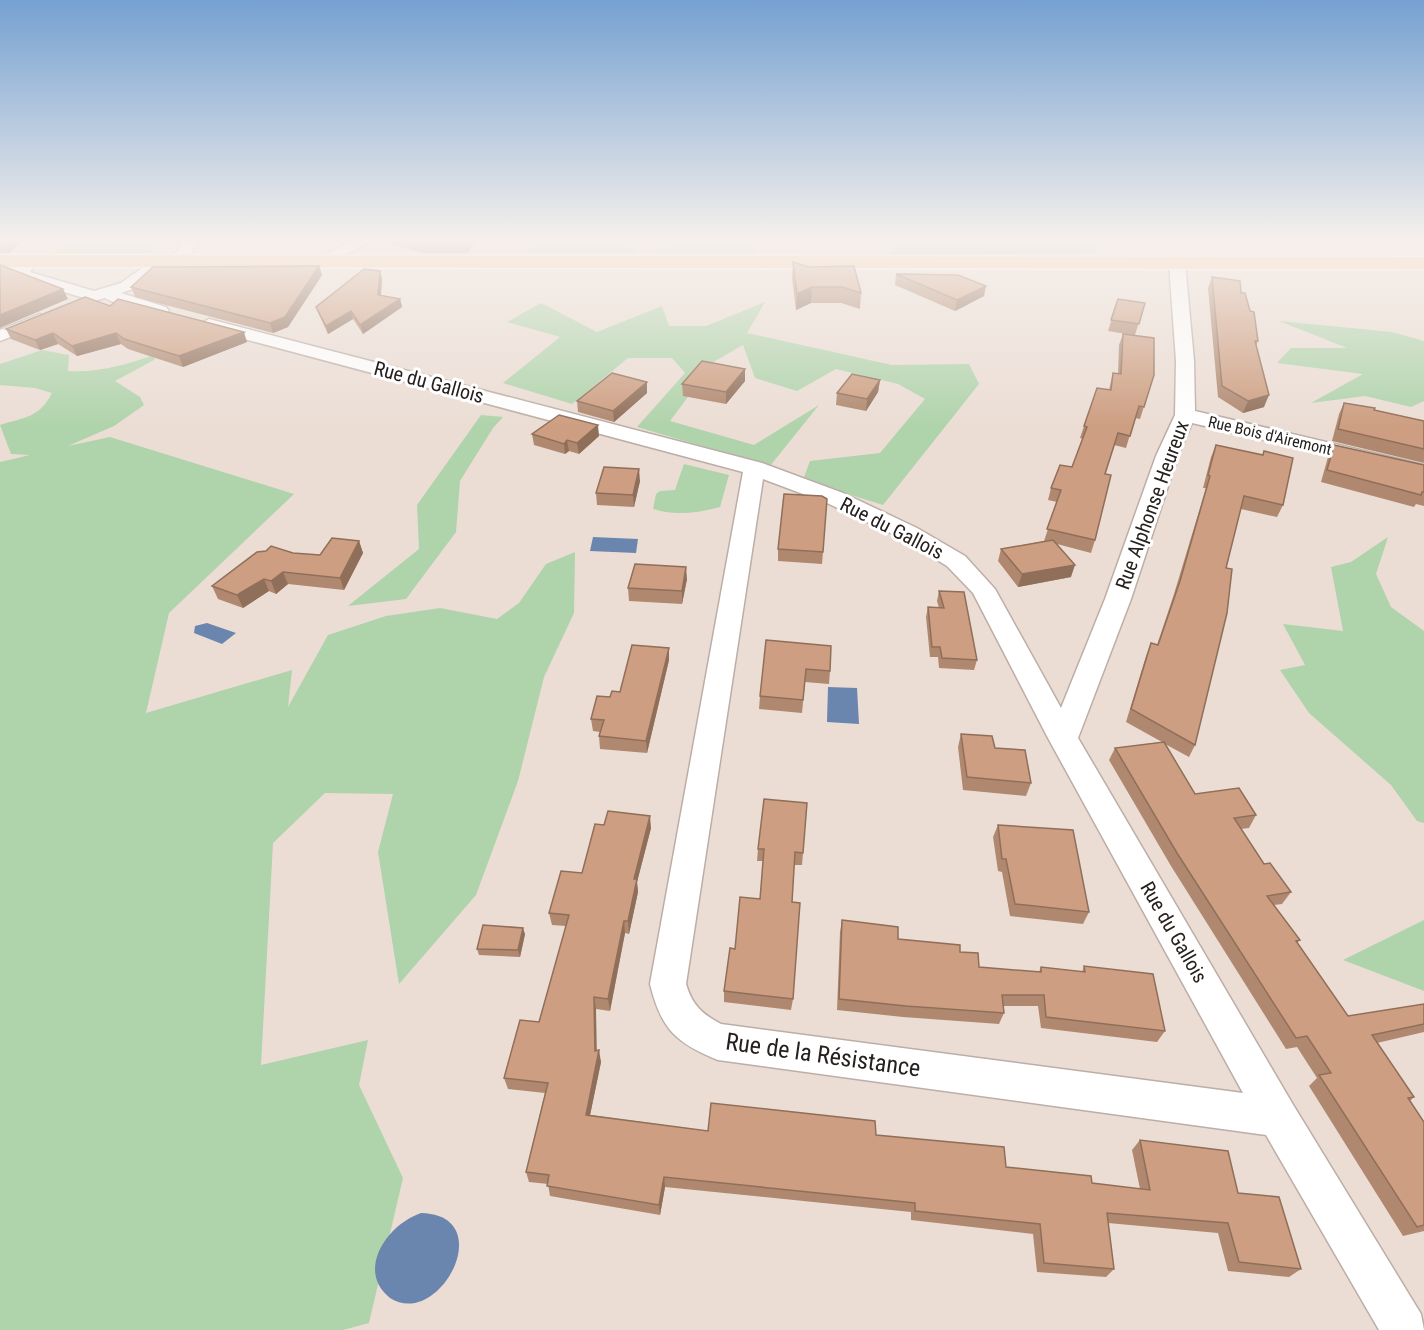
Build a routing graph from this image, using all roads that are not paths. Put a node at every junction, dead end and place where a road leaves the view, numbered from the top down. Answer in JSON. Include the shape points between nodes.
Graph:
{"nodes":[{"id":1,"x":78,"y":303,"type":"edge"},
{"id":2,"x":129,"y":303,"type":"edge"},
{"id":3,"x":1180,"y":303,"type":"edge"},
{"id":4,"x":73,"y":305,"type":"edge"},
{"id":5,"x":52,"y":314,"type":"edge"},
{"id":6,"x":0,"y":336,"type":"edge"},
{"id":7,"x":1185,"y":415,"type":"junction"},
{"id":8,"x":754,"y":468,"type":"junction"},
{"id":9,"x":1424,"y":471,"type":"edge"},
{"id":10,"x":1063,"y":738,"type":"junction"},
{"id":11,"x":1278,"y":1117,"type":"junction"},
{"id":12,"x":1405,"y":1330,"type":"edge"}],
"edges":[{"from":1,"to":4,"type":"street"},
{"from":2,"to":8,"type":"street","name":"Rue du Gallois"},
{"from":3,"to":7,"type":"street","name":"Rue Alphonse Heureux"},
{"from":5,"to":6,"type":"street"},
{"from":7,"to":9,"type":"street","name":"Rue Bois d'Airemont"},
{"from":7,"to":10,"type":"street","name":"Rue Alphonse Heureux"},
{"from":8,"to":10,"type":"street","name":"Rue du Gallois","via":[[835,498],[909,533],[956,561],[984,589]]},
{"from":8,"to":11,"type":"street","name":"Rue de la Résistance","via":[[668,984],[674,1011],[691,1029],[718,1042]]},
{"from":10,"to":11,"type":"street","name":"Rue du Gallois"},
{"from":11,"to":12,"type":"street","name":"Rue du Gallois"}]}
